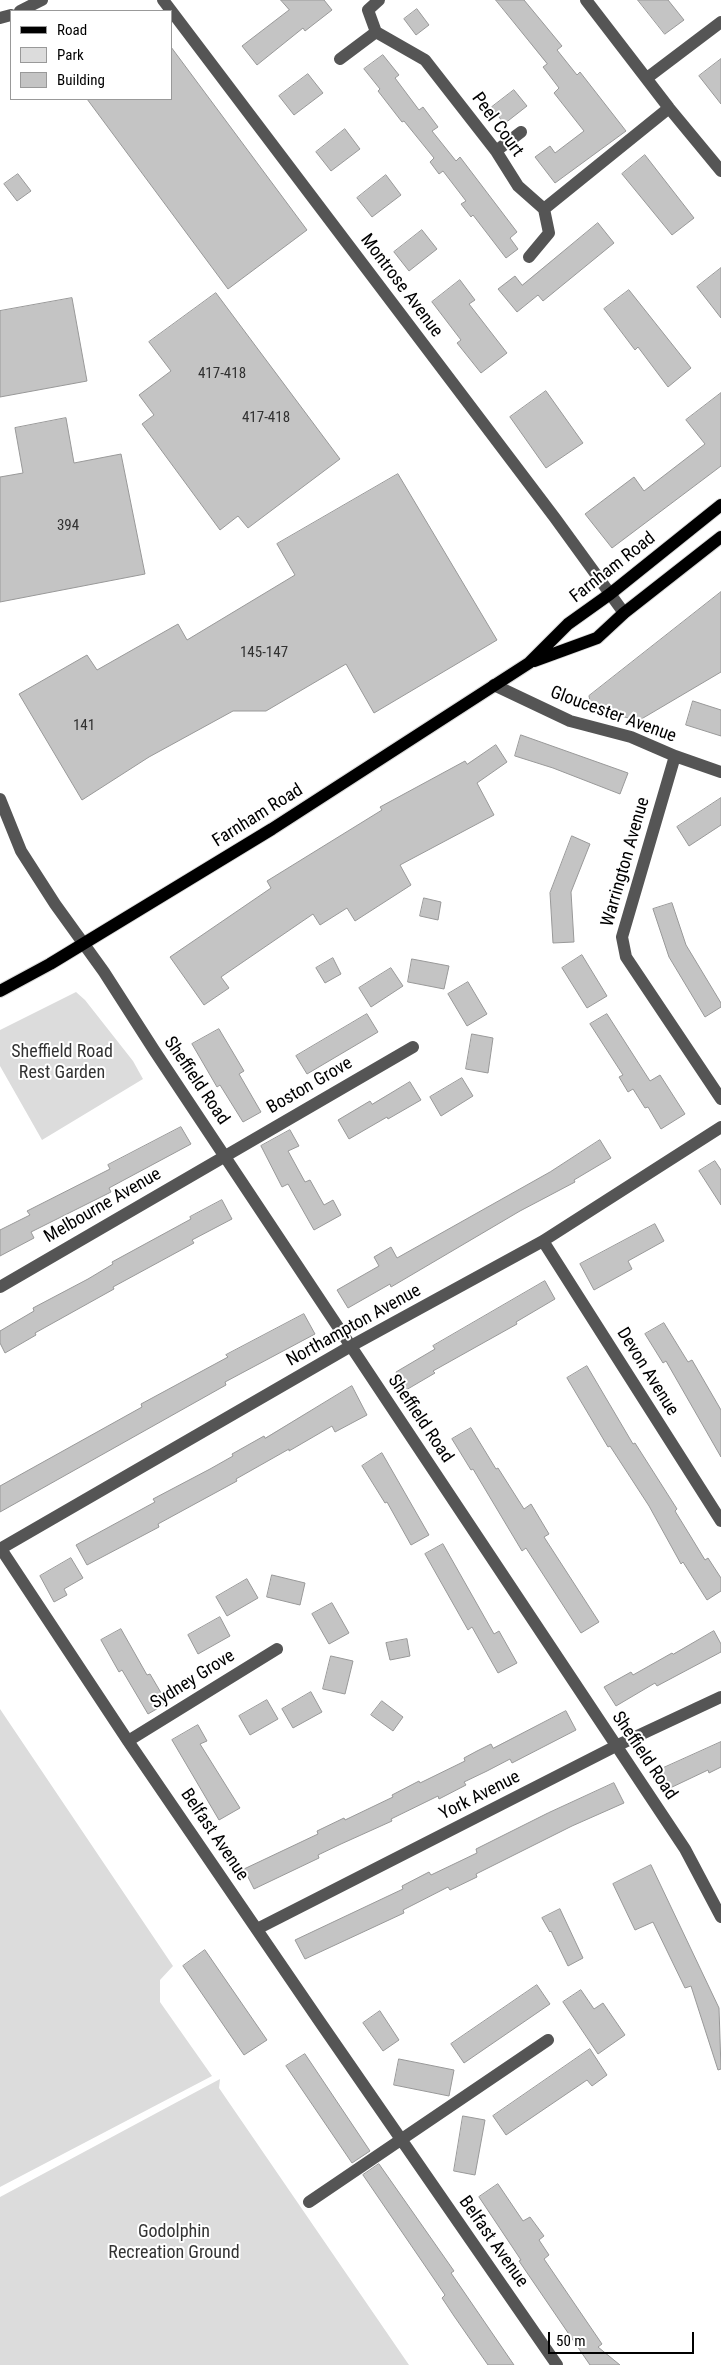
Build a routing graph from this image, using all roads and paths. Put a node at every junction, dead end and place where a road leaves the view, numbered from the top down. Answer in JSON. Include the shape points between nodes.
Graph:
{"nodes":[{"id":1,"x":42,"y":0,"type":"edge"},
{"id":2,"x":164,"y":0,"type":"edge"},
{"id":3,"x":379,"y":0,"type":"edge"},
{"id":4,"x":586,"y":0,"type":"edge"},
{"id":5,"x":19,"y":9,"type":"edge"},
{"id":6,"x":172,"y":10,"type":"edge"},
{"id":7,"x":172,"y":11,"type":"edge"},
{"id":8,"x":721,"y":22,"type":"edge"},
{"id":9,"x":376,"y":32,"type":"junction"},
{"id":10,"x":340,"y":59,"type":"dead end"},
{"id":11,"x":648,"y":78,"type":"junction"},
{"id":12,"x":669,"y":108,"type":"junction"},
{"id":13,"x":521,"y":132,"type":"dead end"},
{"id":14,"x":496,"y":151,"type":"junction"},
{"id":15,"x":721,"y":171,"type":"edge"},
{"id":16,"x":544,"y":209,"type":"junction"},
{"id":17,"x":529,"y":257,"type":"dead end"},
{"id":18,"x":721,"y":505,"type":"edge"},
{"id":19,"x":721,"y":537,"type":"edge"},
{"id":20,"x":610,"y":594,"type":"junction"},
{"id":21,"x":624,"y":613,"type":"junction"},
{"id":22,"x":529,"y":663,"type":"junction"},
{"id":23,"x":494,"y":686,"type":"junction"},
{"id":24,"x":674,"y":756,"type":"junction"},
{"id":25,"x":721,"y":772,"type":"edge"},
{"id":26,"x":0,"y":800,"type":"edge"},
{"id":27,"x":84,"y":943,"type":"junction"},
{"id":28,"x":0,"y":991,"type":"edge"},
{"id":29,"x":413,"y":1047,"type":"dead end"},
{"id":30,"x":721,"y":1099,"type":"edge"},
{"id":31,"x":721,"y":1127,"type":"edge"},
{"id":32,"x":225,"y":1155,"type":"junction"},
{"id":33,"x":543,"y":1241,"type":"junction"},
{"id":34,"x":0,"y":1287,"type":"edge"},
{"id":35,"x":351,"y":1346,"type":"junction"},
{"id":36,"x":721,"y":1521,"type":"edge"},
{"id":37,"x":0,"y":1549,"type":"edge"},
{"id":38,"x":277,"y":1649,"type":"dead end"},
{"id":39,"x":721,"y":1697,"type":"edge"},
{"id":40,"x":128,"y":1741,"type":"junction"},
{"id":41,"x":616,"y":1746,"type":"junction"},
{"id":42,"x":721,"y":1917,"type":"edge"},
{"id":43,"x":257,"y":1929,"type":"junction"},
{"id":44,"x":548,"y":2040,"type":"dead end"},
{"id":45,"x":400,"y":2139,"type":"junction"},
{"id":46,"x":308,"y":2202,"type":"dead end"},
{"id":47,"x":557,"y":2365,"type":"edge"}],
"edges":[{"from":1,"to":5,"type":"street"},
{"from":2,"to":6,"type":"street","name":"Montrose Avenue"},
{"from":3,"to":9,"type":"street","via":[[368,10]]},
{"from":4,"to":11,"type":"street"},
{"from":7,"to":20,"type":"street","name":"Montrose Avenue"},
{"from":8,"to":11,"type":"street"},
{"from":9,"to":10,"type":"street"},
{"from":9,"to":14,"type":"street","name":"Peel Court","via":[[425,60]]},
{"from":11,"to":12,"type":"street"},
{"from":12,"to":15,"type":"street"},
{"from":12,"to":16,"type":"street"},
{"from":13,"to":14,"type":"street"},
{"from":14,"to":16,"type":"street","name":"Peel Court","via":[[518,186]]},
{"from":16,"to":17,"type":"street","via":[[549,233]]},
{"from":18,"to":20,"type":"main road","name":"Farnham Road"},
{"from":19,"to":21,"type":"main road","name":"Farnham Road"},
{"from":20,"to":21,"type":"street","name":"Montrose Avenue"},
{"from":20,"to":22,"type":"main road","name":"Farnham Road","via":[[568,624]]},
{"from":21,"to":22,"type":"main road","name":"Farnham Road","via":[[596,638]]},
{"from":22,"to":23,"type":"main road","name":"Farnham Road"},
{"from":23,"to":24,"type":"street","name":"Gloucester Avenue","via":[[570,721],[631,738]]},
{"from":23,"to":27,"type":"main road","name":"Farnham Road","via":[[272,829]]},
{"from":24,"to":25,"type":"street","name":"Gloucester Avenue"},
{"from":24,"to":30,"type":"street","name":"Warrington Avenue","via":[[622,937],[626,957]]},
{"from":26,"to":27,"type":"street","name":"Sheffield Road","via":[[21,850]]},
{"from":27,"to":28,"type":"main road","name":"Farnham Road"},
{"from":27,"to":32,"type":"street","name":"Sheffield Road"},
{"from":29,"to":32,"type":"street","name":"Boston Grove"},
{"from":31,"to":33,"type":"street","name":"Northampton Avenue"},
{"from":32,"to":34,"type":"street","name":"Melbourne Avenue"},
{"from":32,"to":35,"type":"street","name":"Sheffield Road"},
{"from":33,"to":35,"type":"street","name":"Northampton Avenue"},
{"from":33,"to":36,"type":"street","name":"Devon Avenue"},
{"from":35,"to":37,"type":"street","name":"Northampton Avenue"},
{"from":35,"to":41,"type":"street","name":"Sheffield Road"},
{"from":37,"to":40,"type":"street","name":"Belfast Avenue"},
{"from":38,"to":40,"type":"street","name":"Sydney Grove"},
{"from":39,"to":41,"type":"street","name":"York Avenue"},
{"from":40,"to":43,"type":"street","name":"Belfast Avenue"},
{"from":41,"to":42,"type":"street","name":"Sheffield Road","via":[[685,1849]]},
{"from":41,"to":43,"type":"street","name":"York Avenue"},
{"from":43,"to":45,"type":"street","name":"Belfast Avenue"},
{"from":44,"to":45,"type":"street"},
{"from":45,"to":46,"type":"street"},
{"from":45,"to":47,"type":"street","name":"Belfast Avenue"}]}
